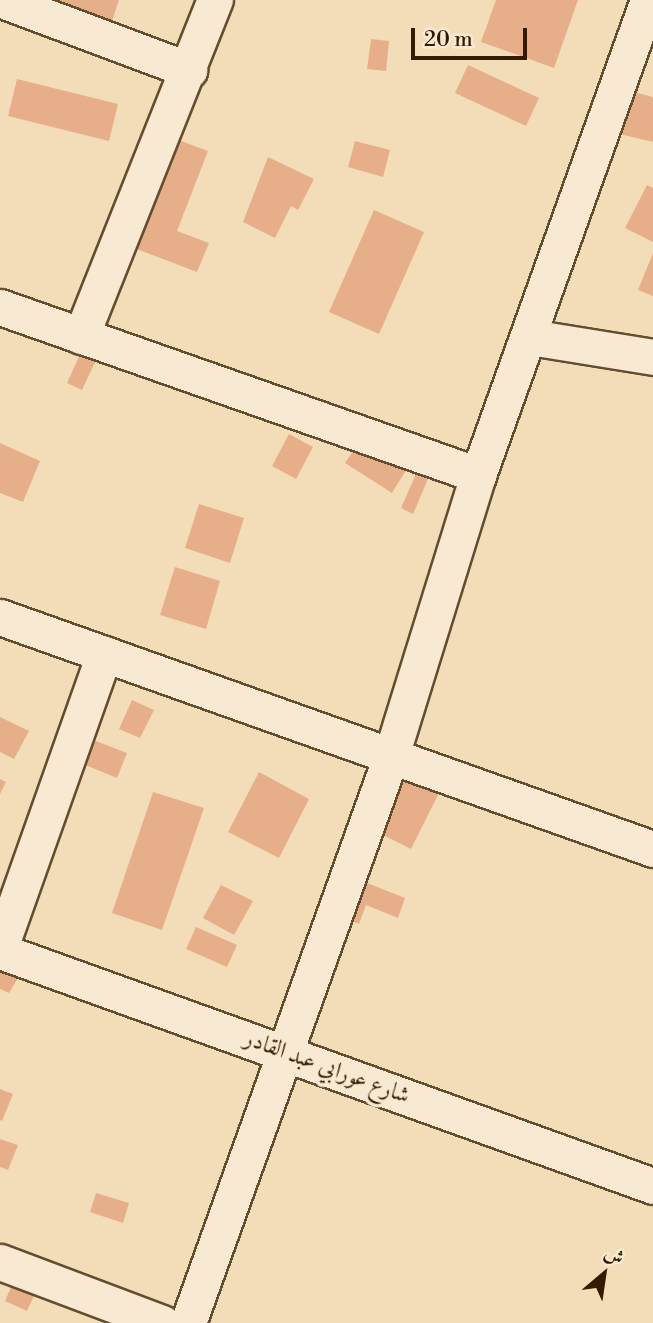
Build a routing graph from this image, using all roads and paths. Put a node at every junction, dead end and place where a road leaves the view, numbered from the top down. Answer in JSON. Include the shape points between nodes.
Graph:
{"nodes":[{"id":1,"x":2,"y":0,"type":"edge"},
{"id":2,"x":215,"y":0,"type":"edge"},
{"id":3,"x":648,"y":0,"type":"edge"},
{"id":4,"x":189,"y":70,"type":"junction"},
{"id":5,"x":0,"y":307,"type":"edge"},
{"id":6,"x":81,"y":336,"type":"junction"},
{"id":7,"x":530,"y":337,"type":"junction"},
{"id":8,"x":653,"y":357,"type":"edge"},
{"id":9,"x":478,"y":475,"type":"junction"},
{"id":10,"x":0,"y":617,"type":"edge"},
{"id":11,"x":104,"y":654,"type":"junction"},
{"id":12,"x":391,"y":756,"type":"junction"},
{"id":13,"x":653,"y":849,"type":"edge"},
{"id":14,"x":0,"y":950,"type":"edge"},
{"id":15,"x":287,"y":1051,"type":"junction"},
{"id":16,"x":653,"y":1186,"type":"edge"},
{"id":17,"x":0,"y":1262,"type":"edge"},
{"id":18,"x":162,"y":1323,"type":"edge"},
{"id":19,"x":188,"y":1323,"type":"edge"}],
"edges":[{"from":1,"to":4,"type":"street"},
{"from":2,"to":4,"type":"street"},
{"from":3,"to":7,"type":"street"},
{"from":4,"to":6,"type":"street"},
{"from":5,"to":6,"type":"street"},
{"from":6,"to":9,"type":"street"},
{"from":7,"to":8,"type":"street"},
{"from":7,"to":9,"type":"street"},
{"from":9,"to":12,"type":"street"},
{"from":10,"to":11,"type":"street"},
{"from":11,"to":12,"type":"street"},
{"from":11,"to":14,"type":"street"},
{"from":12,"to":13,"type":"street"},
{"from":12,"to":15,"type":"street"},
{"from":14,"to":15,"type":"street","name":"شارع عورابي عبد القادر"},
{"from":15,"to":16,"type":"street","name":"شارع عورابي عبد القادر"},
{"from":15,"to":19,"type":"street"},
{"from":17,"to":18,"type":"street"}]}
